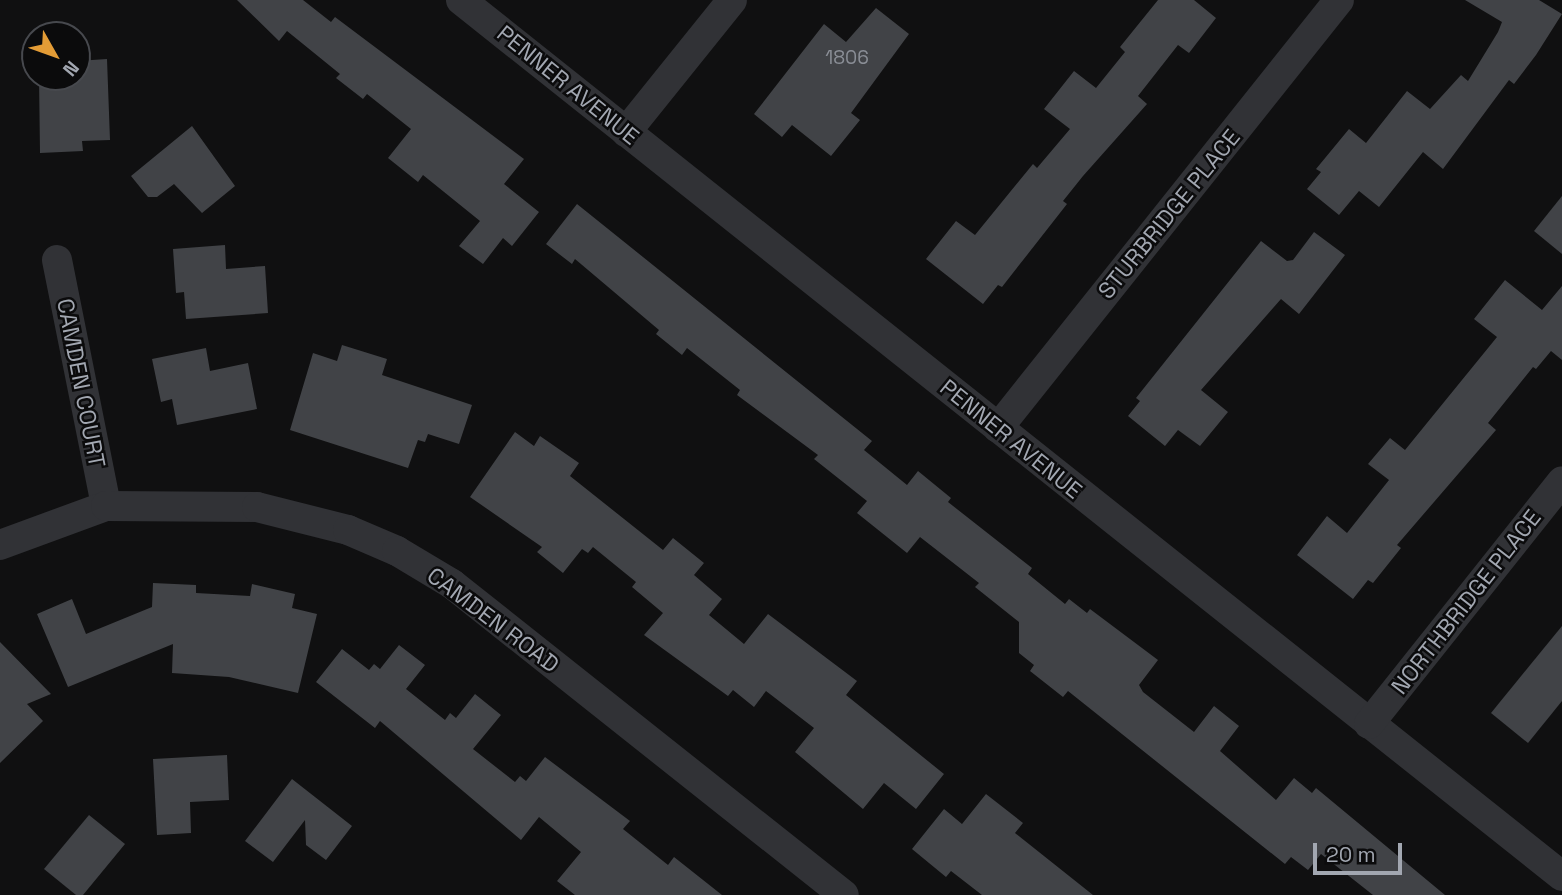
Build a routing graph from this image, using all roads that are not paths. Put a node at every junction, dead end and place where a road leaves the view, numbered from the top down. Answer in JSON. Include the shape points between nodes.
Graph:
{"nodes":[{"id":1,"x":461,"y":0,"type":"edge"},
{"id":2,"x":732,"y":0,"type":"edge"},
{"id":3,"x":1339,"y":0,"type":"edge"},
{"id":4,"x":626,"y":132,"type":"junction"},
{"id":5,"x":57,"y":260,"type":"dead end"},
{"id":6,"x":998,"y":428,"type":"junction"},
{"id":7,"x":1562,"y":481,"type":"edge"},
{"id":8,"x":106,"y":506,"type":"junction"},
{"id":9,"x":0,"y":545,"type":"edge"},
{"id":10,"x":1369,"y":723,"type":"junction"},
{"id":11,"x":1562,"y":877,"type":"edge"},
{"id":12,"x":829,"y":891,"type":"edge"}],
"edges":[{"from":1,"to":4,"type":"street","name":"PENNER AVENUE"},
{"from":2,"to":4,"type":"street"},
{"from":3,"to":6,"type":"street","name":"STURBRIDGE PLACE"},
{"from":4,"to":6,"type":"street","name":"PENNER AVENUE"},
{"from":5,"to":8,"type":"street","name":"CAMDEN COURT"},
{"from":6,"to":10,"type":"street","name":"PENNER AVENUE"},
{"from":7,"to":10,"type":"street","name":"NORTHBRIDGE PLACE"},
{"from":8,"to":9,"type":"street","name":"CAMDEN ROAD"},
{"from":8,"to":12,"type":"street","name":"CAMDEN ROAD","via":[[257,507],[316,519],[397,551],[452,584]]},
{"from":10,"to":11,"type":"street","name":"PENNER AVENUE"}]}
